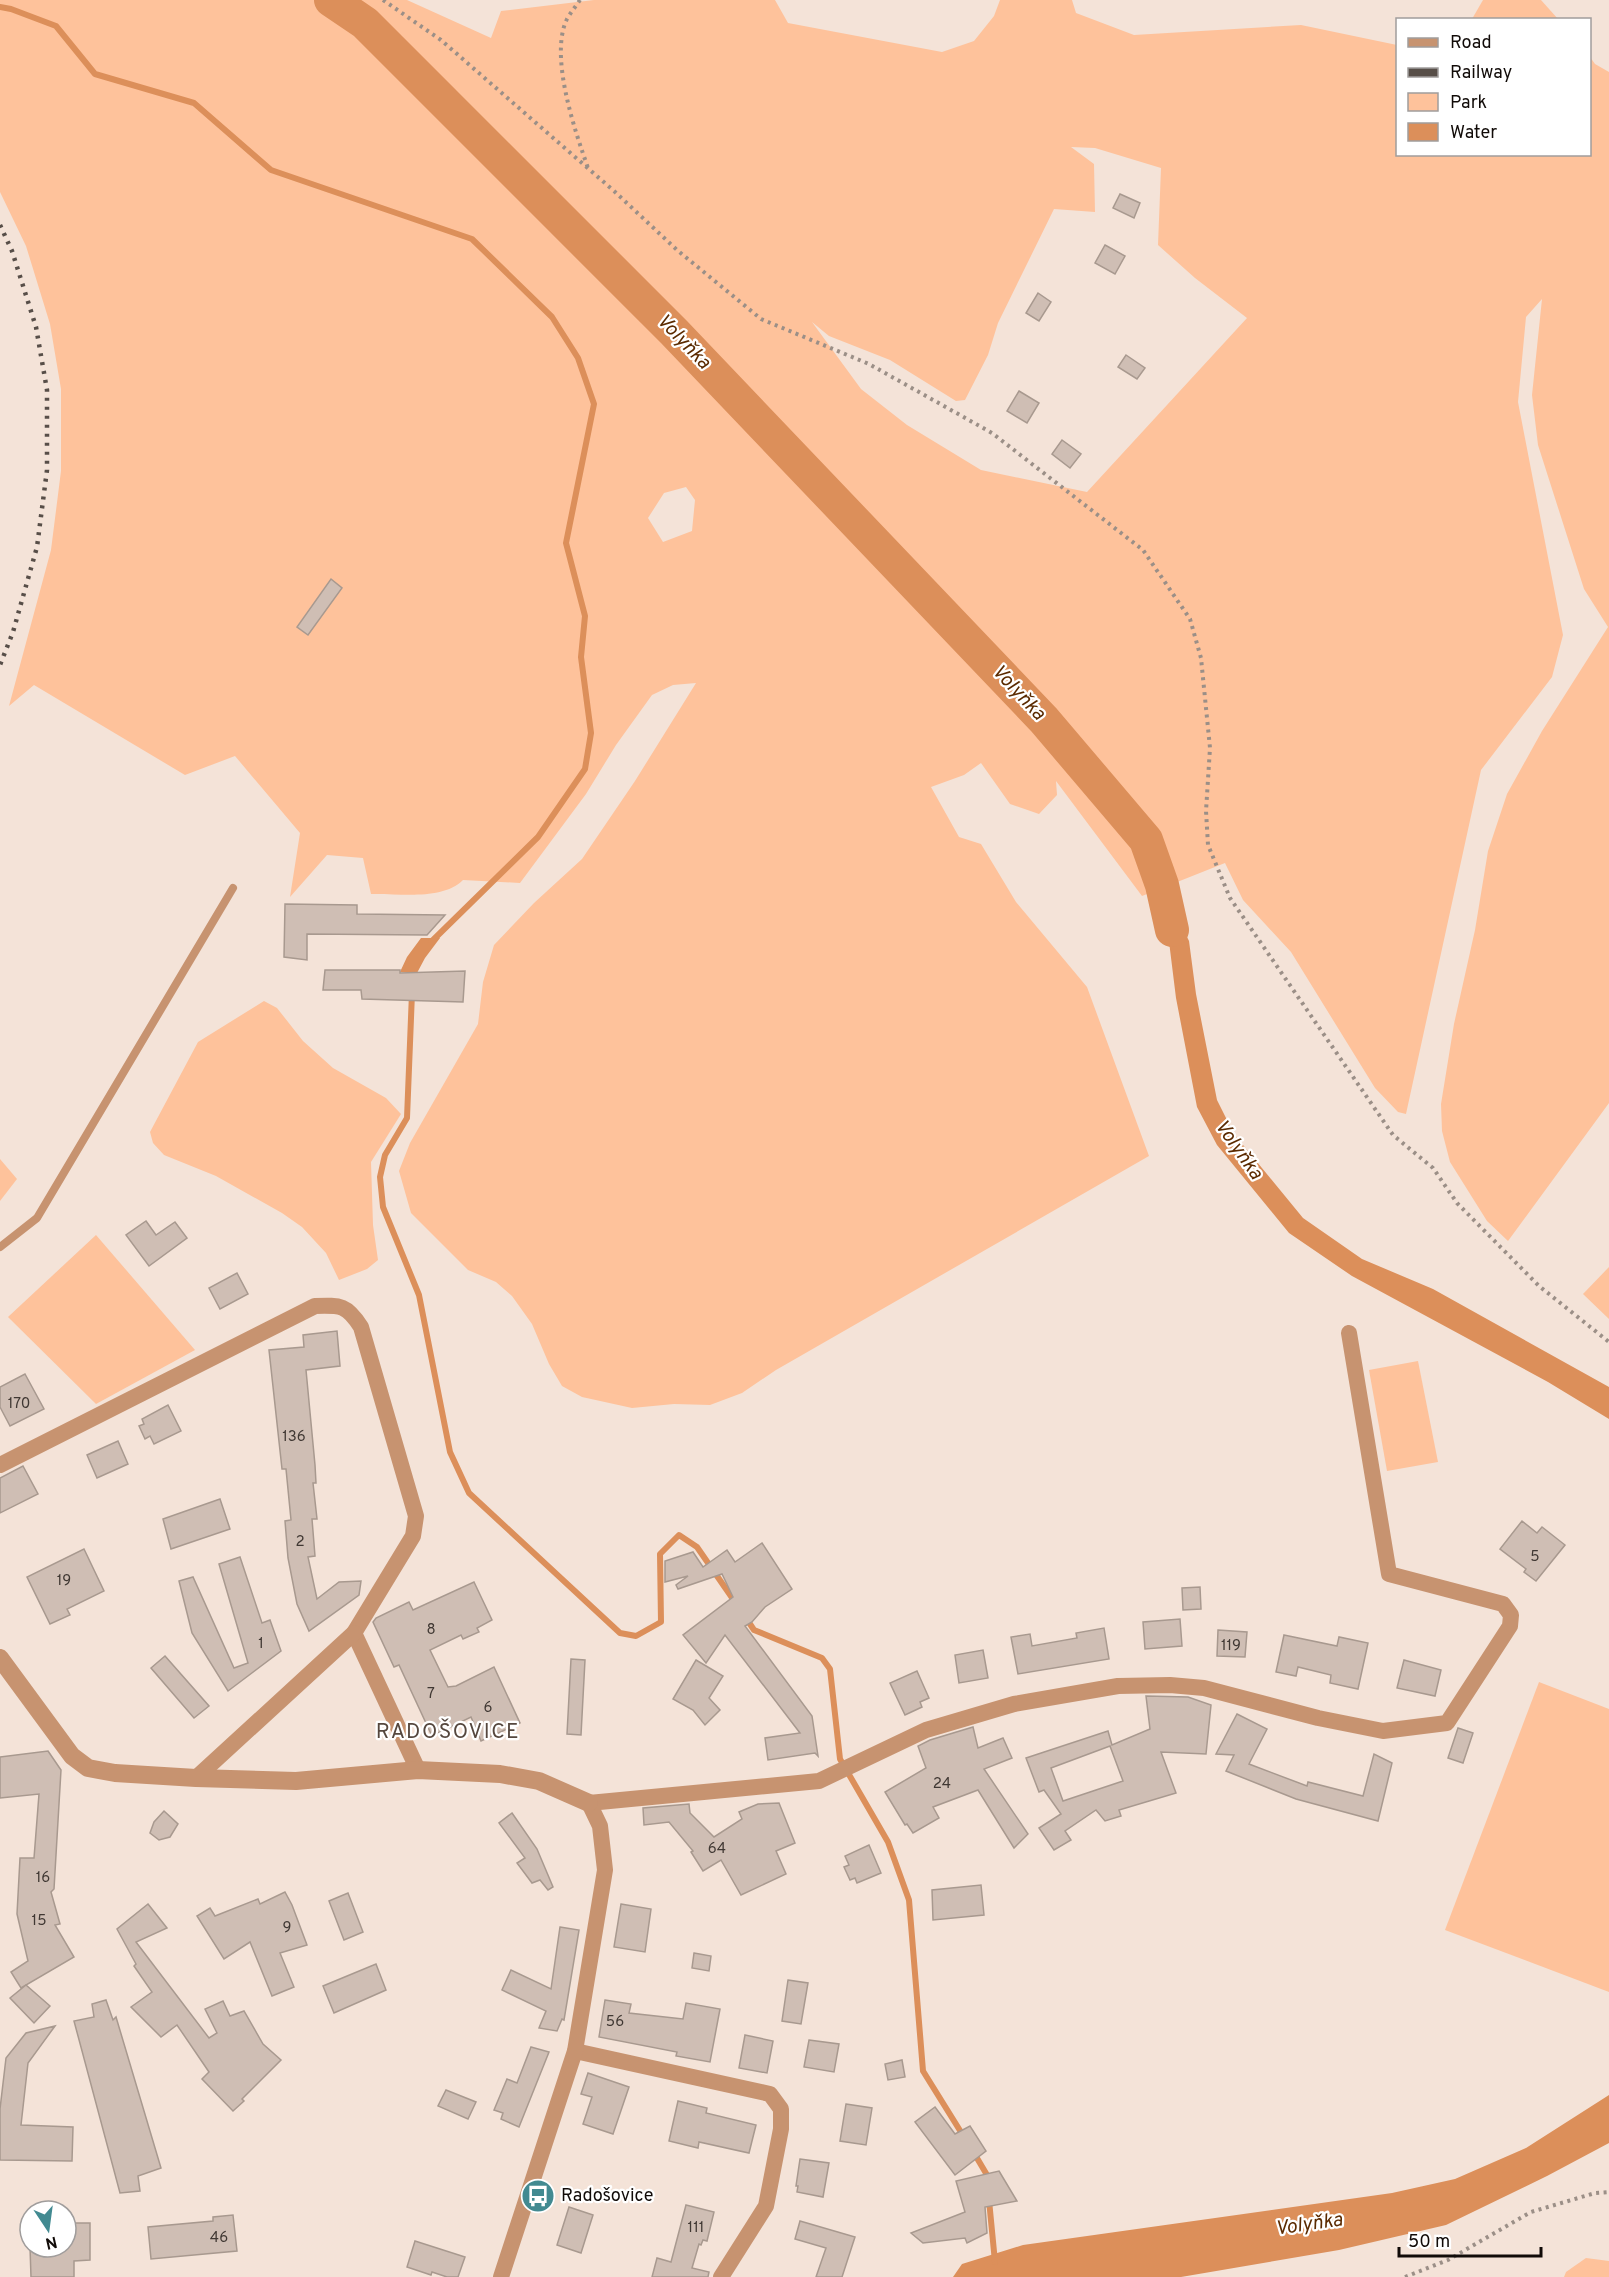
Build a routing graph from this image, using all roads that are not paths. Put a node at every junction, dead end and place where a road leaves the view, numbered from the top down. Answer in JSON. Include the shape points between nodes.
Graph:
{"nodes":[{"id":1,"x":233,"y":888,"type":"dead end"},
{"id":2,"x":0,"y":1247,"type":"edge"},
{"id":3,"x":1349,"y":1333,"type":"dead end"},
{"id":4,"x":0,"y":1465,"type":"edge"},
{"id":5,"x":354,"y":1633,"type":"junction"},
{"id":6,"x":0,"y":1658,"type":"edge"},
{"id":7,"x":418,"y":1770,"type":"junction"},
{"id":8,"x":196,"y":1778,"type":"junction"},
{"id":9,"x":589,"y":1803,"type":"junction"},
{"id":10,"x":576,"y":2051,"type":"junction"},
{"id":11,"x":501,"y":2277,"type":"edge"},
{"id":12,"x":721,"y":2277,"type":"edge"}],
"edges":[{"from":1,"to":2,"type":"lane","via":[[37,1218]]},
{"from":3,"to":9,"type":"street","via":[[1389,1574],[1503,1604],[1511,1615],[1510,1626],[1447,1724],[1383,1731],[1204,1688],[1118,1686],[1014,1704],[926,1730],[819,1781]]},
{"from":4,"to":5,"type":"street","via":[[315,1306],[338,1305],[351,1311],[361,1327],[417,1516],[413,1536]]},
{"from":5,"to":7,"type":"street"},
{"from":5,"to":8,"type":"street"},
{"from":6,"to":8,"type":"street","via":[[72,1756],[88,1768]]},
{"from":7,"to":8,"type":"street","via":[[297,1780]]},
{"from":7,"to":9,"type":"street","via":[[500,1774],[539,1781]]},
{"from":9,"to":10,"type":"street","via":[[600,1826],[604,1870]]},
{"from":10,"to":11,"type":"street"},
{"from":10,"to":12,"type":"street","via":[[770,2094],[781,2109],[782,2129],[766,2206]]}]}
